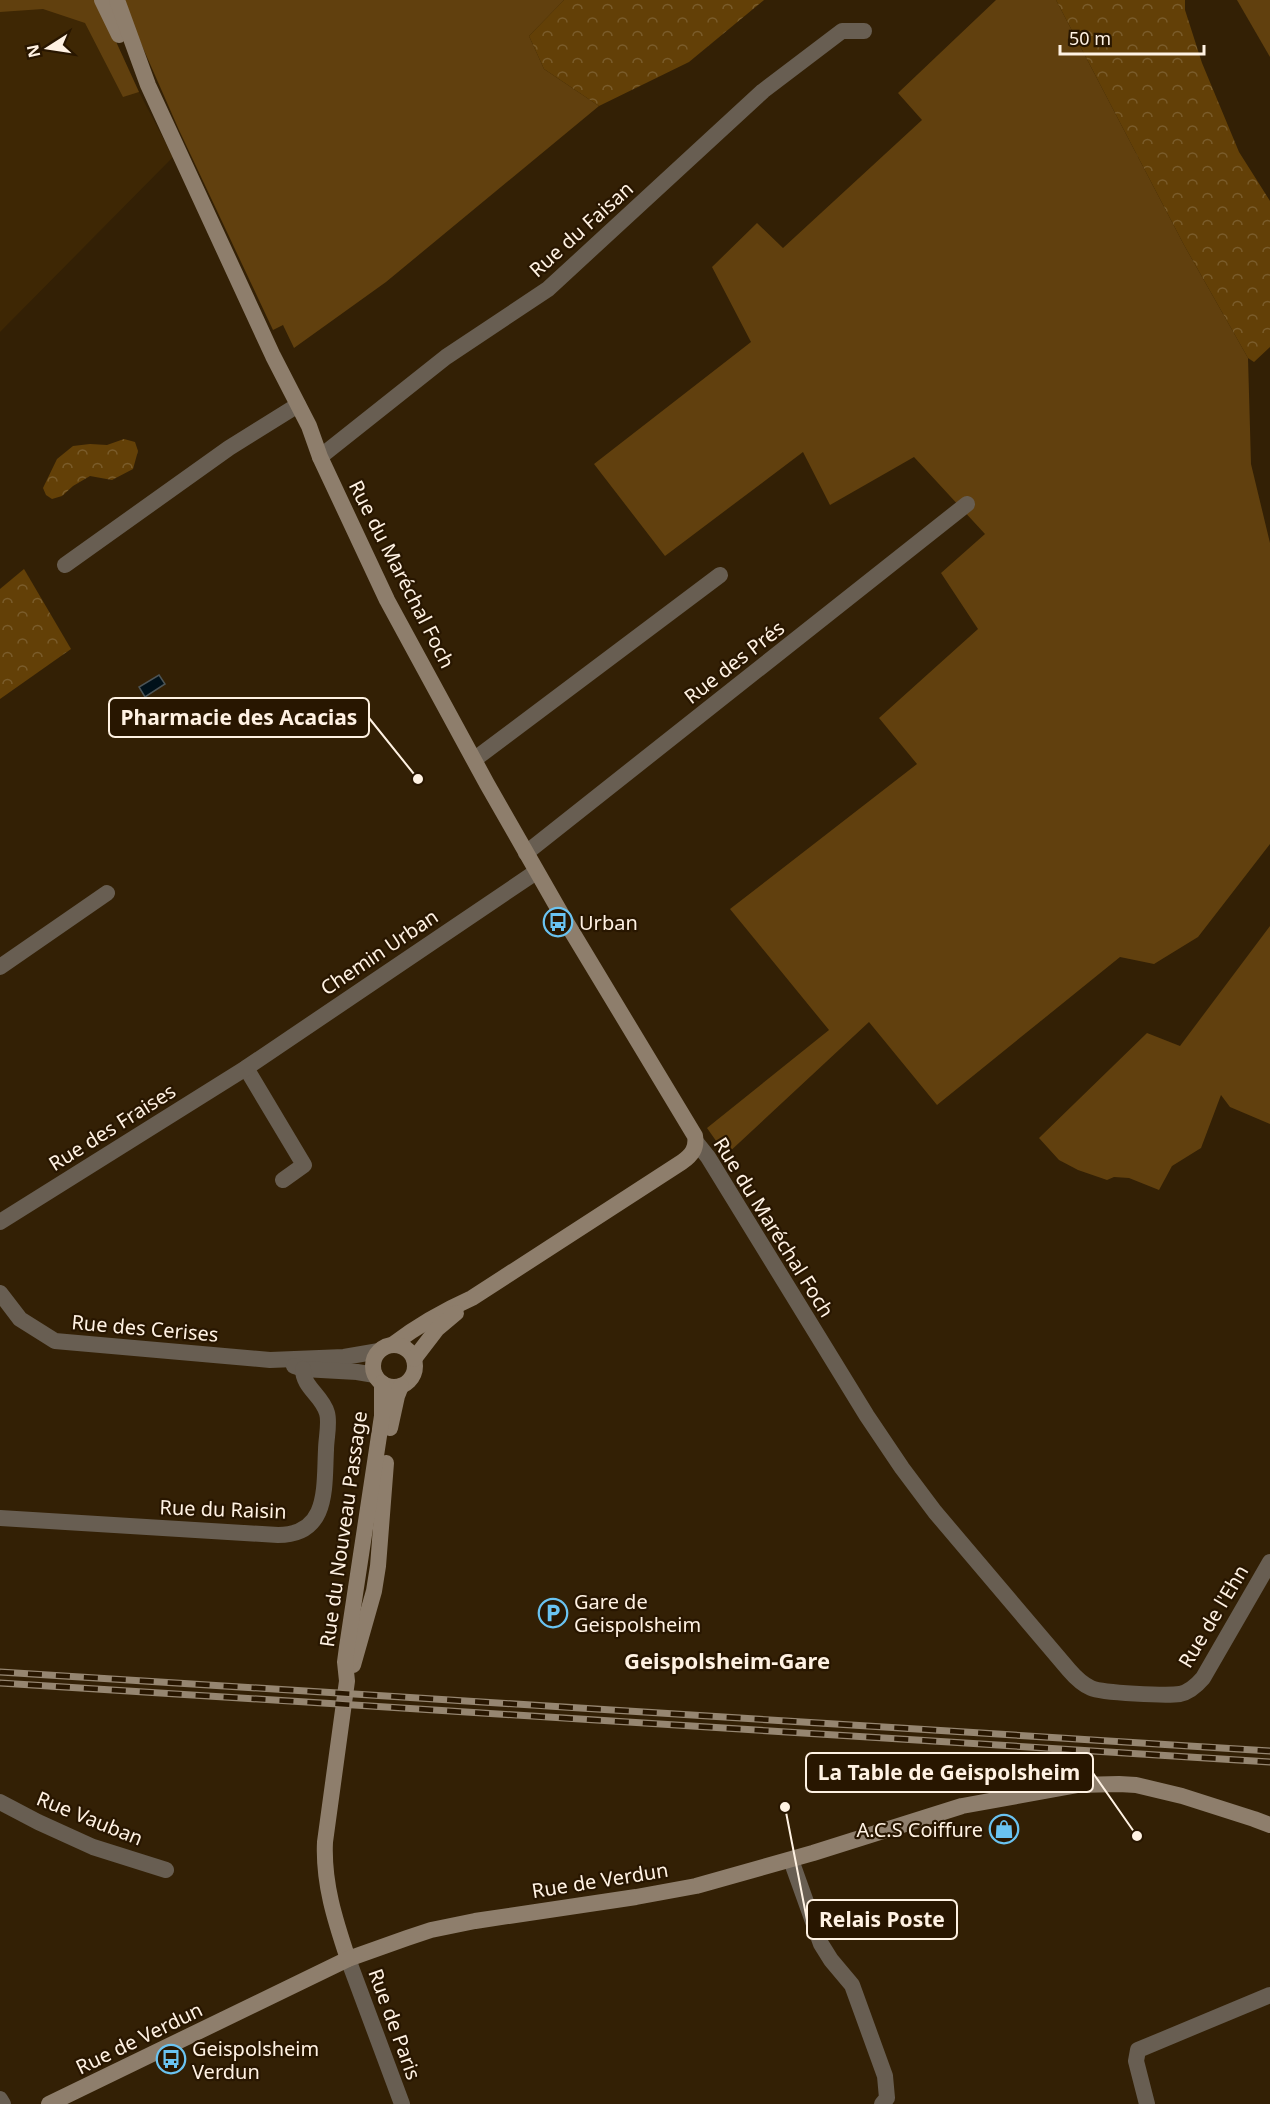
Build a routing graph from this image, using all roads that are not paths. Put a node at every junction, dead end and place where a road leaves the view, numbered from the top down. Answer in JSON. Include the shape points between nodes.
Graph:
{"nodes":[{"id":1,"x":102,"y":0,"type":"edge"},
{"id":2,"x":117,"y":0,"type":"edge"},
{"id":3,"x":864,"y":31,"type":"dead end"},
{"id":4,"x":148,"y":85,"type":"junction"},
{"id":5,"x":298,"y":405,"type":"junction"},
{"id":6,"x":320,"y":457,"type":"junction"},
{"id":7,"x":967,"y":504,"type":"dead end"},
{"id":8,"x":65,"y":565,"type":"dead end"},
{"id":9,"x":720,"y":575,"type":"dead end"},
{"id":10,"x":474,"y":759,"type":"junction"},
{"id":11,"x":526,"y":853,"type":"junction"},
{"id":12,"x":537,"y":872,"type":"junction"},
{"id":13,"x":107,"y":893,"type":"dead end"},
{"id":14,"x":0,"y":967,"type":"edge"},
{"id":15,"x":246,"y":1068,"type":"junction"},
{"id":16,"x":696,"y":1142,"type":"junction"},
{"id":17,"x":283,"y":1180,"type":"dead end"},
{"id":18,"x":0,"y":1222,"type":"edge"},
{"id":19,"x":0,"y":1293,"type":"edge"},
{"id":20,"x":472,"y":1298,"type":"junction"},
{"id":21,"x":386,"y":1348,"type":"junction"},
{"id":22,"x":414,"y":1359,"type":"junction"},
{"id":23,"x":270,"y":1360,"type":"junction"},
{"id":24,"x":303,"y":1369,"type":"junction"},
{"id":25,"x":378,"y":1379,"type":"junction"},
{"id":26,"x":401,"y":1386,"type":"junction"},
{"id":27,"x":0,"y":1518,"type":"edge"},
{"id":28,"x":1270,"y":1562,"type":"edge"},
{"id":29,"x":347,"y":1681,"type":"junction"},
{"id":30,"x":1084,"y":1684,"type":"joint"},
{"id":31,"x":0,"y":1802,"type":"edge"},
{"id":32,"x":1270,"y":1825,"type":"edge"},
{"id":33,"x":790,"y":1860,"type":"junction"},
{"id":34,"x":166,"y":1870,"type":"dead end"},
{"id":35,"x":348,"y":1959,"type":"junction"},
{"id":36,"x":1270,"y":1995,"type":"edge"},
{"id":37,"x":0,"y":2099,"type":"edge"},
{"id":38,"x":3,"y":2104,"type":"edge"},
{"id":39,"x":49,"y":2104,"type":"edge"},
{"id":40,"x":402,"y":2104,"type":"edge"},
{"id":41,"x":882,"y":2104,"type":"edge"},
{"id":42,"x":1147,"y":2104,"type":"edge"}],
"edges":[{"from":1,"to":4,"type":"main road","name":"Rue du Maréchal Foch"},
{"from":2,"to":4,"type":"main road","name":"Rue du Maréchal Foch"},
{"from":3,"to":6,"type":"street","name":"Rue du Faisan","via":[[842,31],[763,91],[548,289],[446,357]]},
{"from":4,"to":5,"type":"main road","name":"Rue du Maréchal Foch"},
{"from":5,"to":6,"type":"main road","name":"Rue du Maréchal Foch"},
{"from":5,"to":8,"type":"street","via":[[229,448]]},
{"from":6,"to":10,"type":"main road","name":"Rue du Maréchal Foch","via":[[387,600]]},
{"from":7,"to":11,"type":"street","name":"Rue des Prés"},
{"from":9,"to":10,"type":"street"},
{"from":10,"to":11,"type":"main road","name":"Rue du Maréchal Foch"},
{"from":11,"to":12,"type":"main road","name":"Rue du Maréchal Foch"},
{"from":12,"to":15,"type":"street","name":"Chemin Urban"},
{"from":12,"to":16,"type":"main road","name":"Rue du Maréchal Foch"},
{"from":13,"to":14,"type":"street"},
{"from":15,"to":17,"type":"street","via":[[304,1165]]},
{"from":15,"to":18,"type":"street","name":"Rue des Fraises"},
{"from":16,"to":20,"type":"main road","via":[[690,1156],[682,1162]]},
{"from":16,"to":30,"type":"street","name":"Rue du Maréchal Foch","via":[[902,1468],[976,1562]]},
{"from":19,"to":23,"type":"street","name":"Rue des Cerises","via":[[20,1319],[55,1341]]},
{"from":20,"to":21,"type":"main road","via":[[441,1312]]},
{"from":20,"to":22,"type":"main road","via":[[437,1329]]},
{"from":21,"to":22,"type":"main road","via":[[406,1349]]},
{"from":21,"to":23,"type":"street","name":"Rue des Cerises","via":[[344,1357]]},
{"from":21,"to":25,"type":"main road","via":[[373,1364]]},
{"from":22,"to":26,"type":"main road","via":[[414,1372]]},
{"from":23,"to":24,"type":"street","name":"Rue des Cerises"},
{"from":24,"to":25,"type":"street","name":"Rue des Cerises","via":[[357,1372]]},
{"from":24,"to":27,"type":"street","name":"Rue du Raisin","via":[[305,1382],[327,1414],[321,1505],[308,1528],[278,1535]]},
{"from":25,"to":26,"type":"main road","via":[[388,1386]]},
{"from":25,"to":29,"type":"main road","name":"Rue du Nouveau Passage","via":[[382,1416],[345,1662]]},
{"from":26,"to":29,"type":"main road","name":"Rue du Nouveau Passage","via":[[387,1450],[374,1590]]},
{"from":28,"to":30,"type":"street","name":"Rue de l'Ehn","via":[[1203,1678],[1189,1690],[1182,1694],[1113,1692]]},
{"from":29,"to":35,"type":"main road","name":"Rue du Nouveau Passage","via":[[324,1859],[332,1908]]},
{"from":31,"to":34,"type":"street","name":"Rue Vauban","via":[[93,1846]]},
{"from":32,"to":33,"type":"main road","name":"Rue de Verdun","via":[[1136,1785],[1078,1785],[962,1806]]},
{"from":33,"to":35,"type":"main road","name":"Rue de Verdun","via":[[666,1892],[453,1925]]},
{"from":33,"to":41,"type":"street","via":[[821,1944],[852,1985],[885,2076],[887,2098]]},
{"from":35,"to":39,"type":"main road","name":"Rue de Verdun"},
{"from":35,"to":40,"type":"street","name":"Rue de Paris"},
{"from":36,"to":42,"type":"street","via":[[1138,2050],[1136,2061]]},
{"from":37,"to":38,"type":"street"}]}
